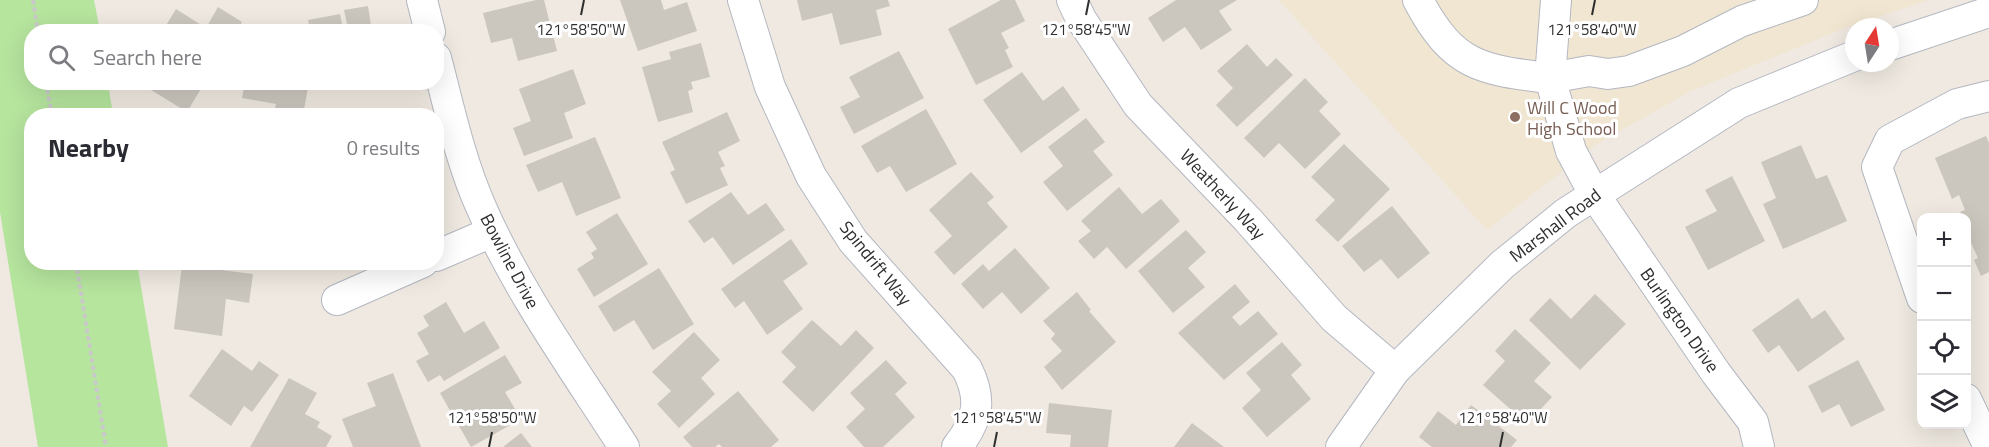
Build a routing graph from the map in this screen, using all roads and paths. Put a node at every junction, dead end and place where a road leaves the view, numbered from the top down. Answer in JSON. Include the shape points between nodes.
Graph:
{"nodes":[{"id":1,"x":33,"y":0,"type":"edge"},
{"id":2,"x":422,"y":0,"type":"edge"},
{"id":3,"x":743,"y":0,"type":"edge"},
{"id":4,"x":1072,"y":0,"type":"edge"},
{"id":5,"x":1418,"y":0,"type":"edge"},
{"id":6,"x":1556,"y":0,"type":"edge"},
{"id":7,"x":1803,"y":0,"type":"edge"},
{"id":8,"x":1989,"y":12,"type":"edge"},
{"id":9,"x":37,"y":24,"type":"edge"},
{"id":10,"x":428,"y":24,"type":"edge"},
{"id":11,"x":1899,"y":42,"type":"edge"},
{"id":12,"x":1845,"y":60,"type":"edge"},
{"id":13,"x":1550,"y":78,"type":"junction"},
{"id":14,"x":444,"y":88,"type":"edge"},
{"id":15,"x":47,"y":90,"type":"edge"},
{"id":16,"x":1989,"y":96,"type":"edge"},
{"id":17,"x":50,"y":108,"type":"edge"},
{"id":18,"x":1594,"y":194,"type":"junction"},
{"id":19,"x":492,"y":232,"type":"junction"},
{"id":20,"x":444,"y":253,"type":"edge"},
{"id":21,"x":77,"y":270,"type":"edge"},
{"id":22,"x":405,"y":270,"type":"edge"},
{"id":23,"x":1917,"y":283,"type":"edge"},
{"id":24,"x":337,"y":300,"type":"dead end"},
{"id":25,"x":1395,"y":370,"type":"junction"},
{"id":26,"x":1971,"y":409,"type":"edge"},
{"id":27,"x":106,"y":447,"type":"edge"},
{"id":28,"x":624,"y":447,"type":"edge"},
{"id":29,"x":957,"y":447,"type":"edge"},
{"id":30,"x":1341,"y":447,"type":"edge"},
{"id":31,"x":1759,"y":447,"type":"edge"},
{"id":32,"x":1989,"y":447,"type":"edge"}],
"edges":[{"from":1,"to":9,"type":"path"},
{"from":2,"to":10,"type":"street"},
{"from":3,"to":29,"type":"street","name":"Spindrift Way","via":[[770,87],[811,176],[853,241],[966,369],[976,388],[979,404]]},
{"from":4,"to":25,"type":"street","name":"Weatherly Way","via":[[1138,105],[1248,219],[1334,318]]},
{"from":5,"to":13,"type":"street","via":[[1433,28],[1457,53],[1495,70]]},
{"from":6,"to":13,"type":"street"},
{"from":7,"to":13,"type":"street","via":[[1742,21],[1683,51],[1629,71],[1589,71]]},
{"from":8,"to":11,"type":"street"},
{"from":12,"to":18,"type":"street","name":"Marshall Road","via":[[1739,103]]},
{"from":13,"to":18,"type":"street","name":"Burlington Drive","via":[[1571,151]]},
{"from":14,"to":19,"type":"street","name":"Bowline Drive"},
{"from":15,"to":17,"type":"path"},
{"from":16,"to":23,"type":"street","via":[[1957,104],[1890,140],[1877,167]]},
{"from":18,"to":25,"type":"street","name":"Marshall Road","via":[[1502,265]]},
{"from":18,"to":31,"type":"street","name":"Burlington Drive","via":[[1753,422]]},
{"from":19,"to":20,"type":"street"},
{"from":19,"to":28,"type":"street","name":"Bowline Drive","via":[[519,283]]},
{"from":21,"to":27,"type":"path"},
{"from":22,"to":24,"type":"street"},
{"from":25,"to":30,"type":"street","name":"Marshall Road"},
{"from":26,"to":32,"type":"street"}]}
